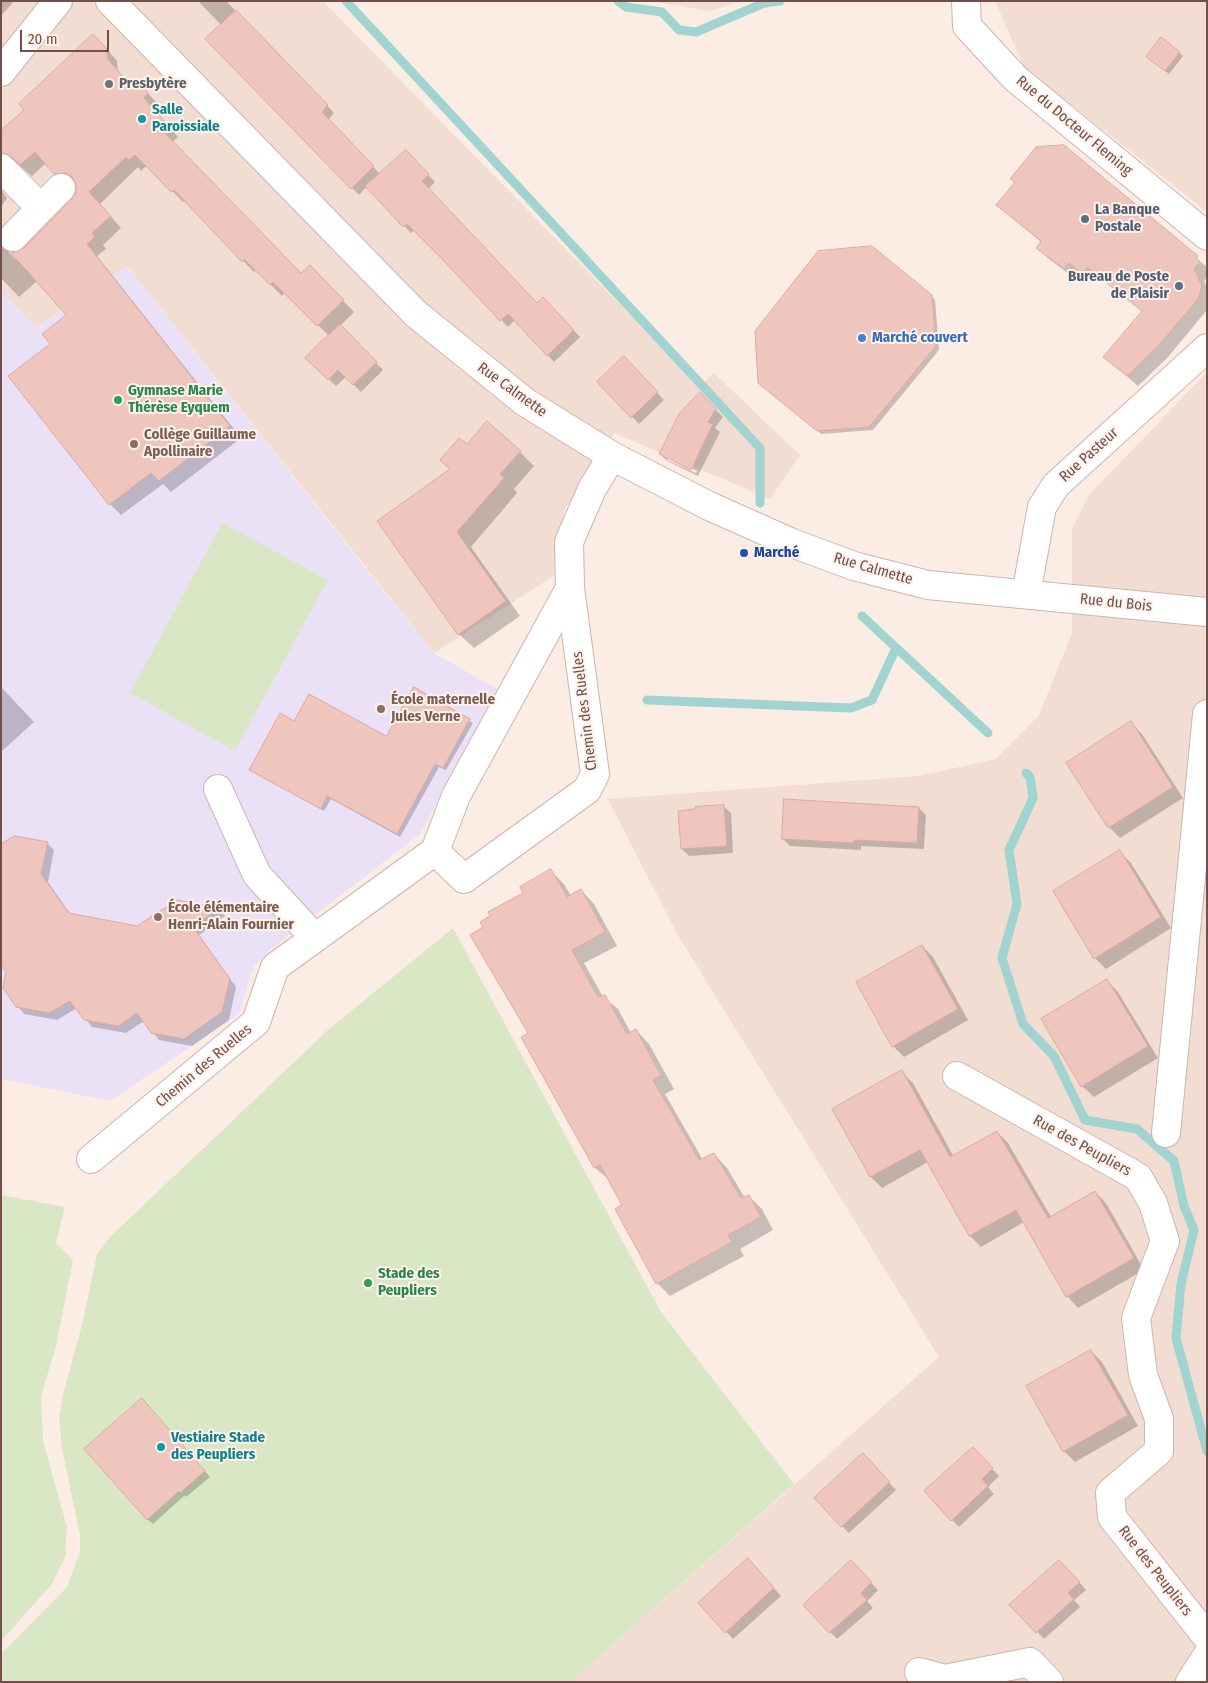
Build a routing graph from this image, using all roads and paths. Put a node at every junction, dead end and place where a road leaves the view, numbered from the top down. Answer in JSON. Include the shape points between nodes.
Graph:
{"nodes":[{"id":1,"x":58,"y":1,"type":"edge"},
{"id":2,"x":110,"y":1,"type":"edge"},
{"id":3,"x":966,"y":1,"type":"edge"},
{"id":4,"x":1,"y":72,"type":"edge"},
{"id":5,"x":1,"y":168,"type":"edge"},
{"id":6,"x":61,"y":188,"type":"dead end"},
{"id":7,"x":42,"y":208,"type":"junction"},
{"id":8,"x":1207,"y":236,"type":"edge"},
{"id":9,"x":13,"y":237,"type":"dead end"},
{"id":10,"x":1207,"y":348,"type":"edge"},
{"id":11,"x":612,"y":456,"type":"junction"},
{"id":12,"x":570,"y":588,"type":"junction"},
{"id":13,"x":1026,"y":594,"type":"junction"},
{"id":14,"x":1207,"y":612,"type":"edge"},
{"id":15,"x":1207,"y":714,"type":"edge"},
{"id":16,"x":218,"y":789,"type":"dead end"},
{"id":17,"x":435,"y":850,"type":"junction"},
{"id":18,"x":315,"y":938,"type":"junction"},
{"id":19,"x":956,"y":1076,"type":"dead end"},
{"id":20,"x":1166,"y":1133,"type":"dead end"},
{"id":21,"x":91,"y":1159,"type":"dead end"},
{"id":22,"x":1207,"y":1637,"type":"edge"},
{"id":23,"x":1207,"y":1656,"type":"edge"},
{"id":24,"x":919,"y":1672,"type":"dead end"},
{"id":25,"x":1049,"y":1682,"type":"edge"},
{"id":26,"x":1190,"y":1682,"type":"edge"}],
"edges":[{"from":1,"to":4,"type":"street"},
{"from":2,"to":11,"type":"street","name":"Rue Calmette","via":[[416,314],[525,402]]},
{"from":3,"to":8,"type":"street","name":"Rue du Docteur Fleming","via":[[967,26],[1015,78]]},
{"from":5,"to":7,"type":"street"},
{"from":6,"to":7,"type":"street"},
{"from":7,"to":9,"type":"street"},
{"from":10,"to":13,"type":"street","name":"Rue Pasteur","via":[[1056,485],[1042,507]]},
{"from":11,"to":12,"type":"street","name":"Chemin des Ruelles","via":[[592,489],[569,542]]},
{"from":11,"to":13,"type":"street","name":"Rue Calmette","via":[[709,506],[854,566],[928,585]]},
{"from":12,"to":17,"type":"street","name":"Chemin des Ruelles","via":[[456,796]]},
{"from":12,"to":17,"type":"street","name":"Chemin des Ruelles","via":[[595,774],[587,790],[464,879]]},
{"from":13,"to":14,"type":"street","name":"Rue du Bois"},
{"from":15,"to":20,"type":"street"},
{"from":16,"to":18,"type":"street","via":[[258,875]]},
{"from":17,"to":18,"type":"street","name":"Chemin des Ruelles"},
{"from":18,"to":21,"type":"street","name":"Chemin des Ruelles","via":[[275,967],[256,1022]]},
{"from":19,"to":22,"type":"street","name":"Rue des Peupliers","via":[[1138,1177],[1153,1203],[1165,1241],[1136,1318],[1143,1375],[1159,1419],[1159,1451],[1110,1493],[1112,1517]]},
{"from":23,"to":26,"type":"street"},
{"from":24,"to":25,"type":"street","via":[[945,1679],[1030,1662]]}]}
